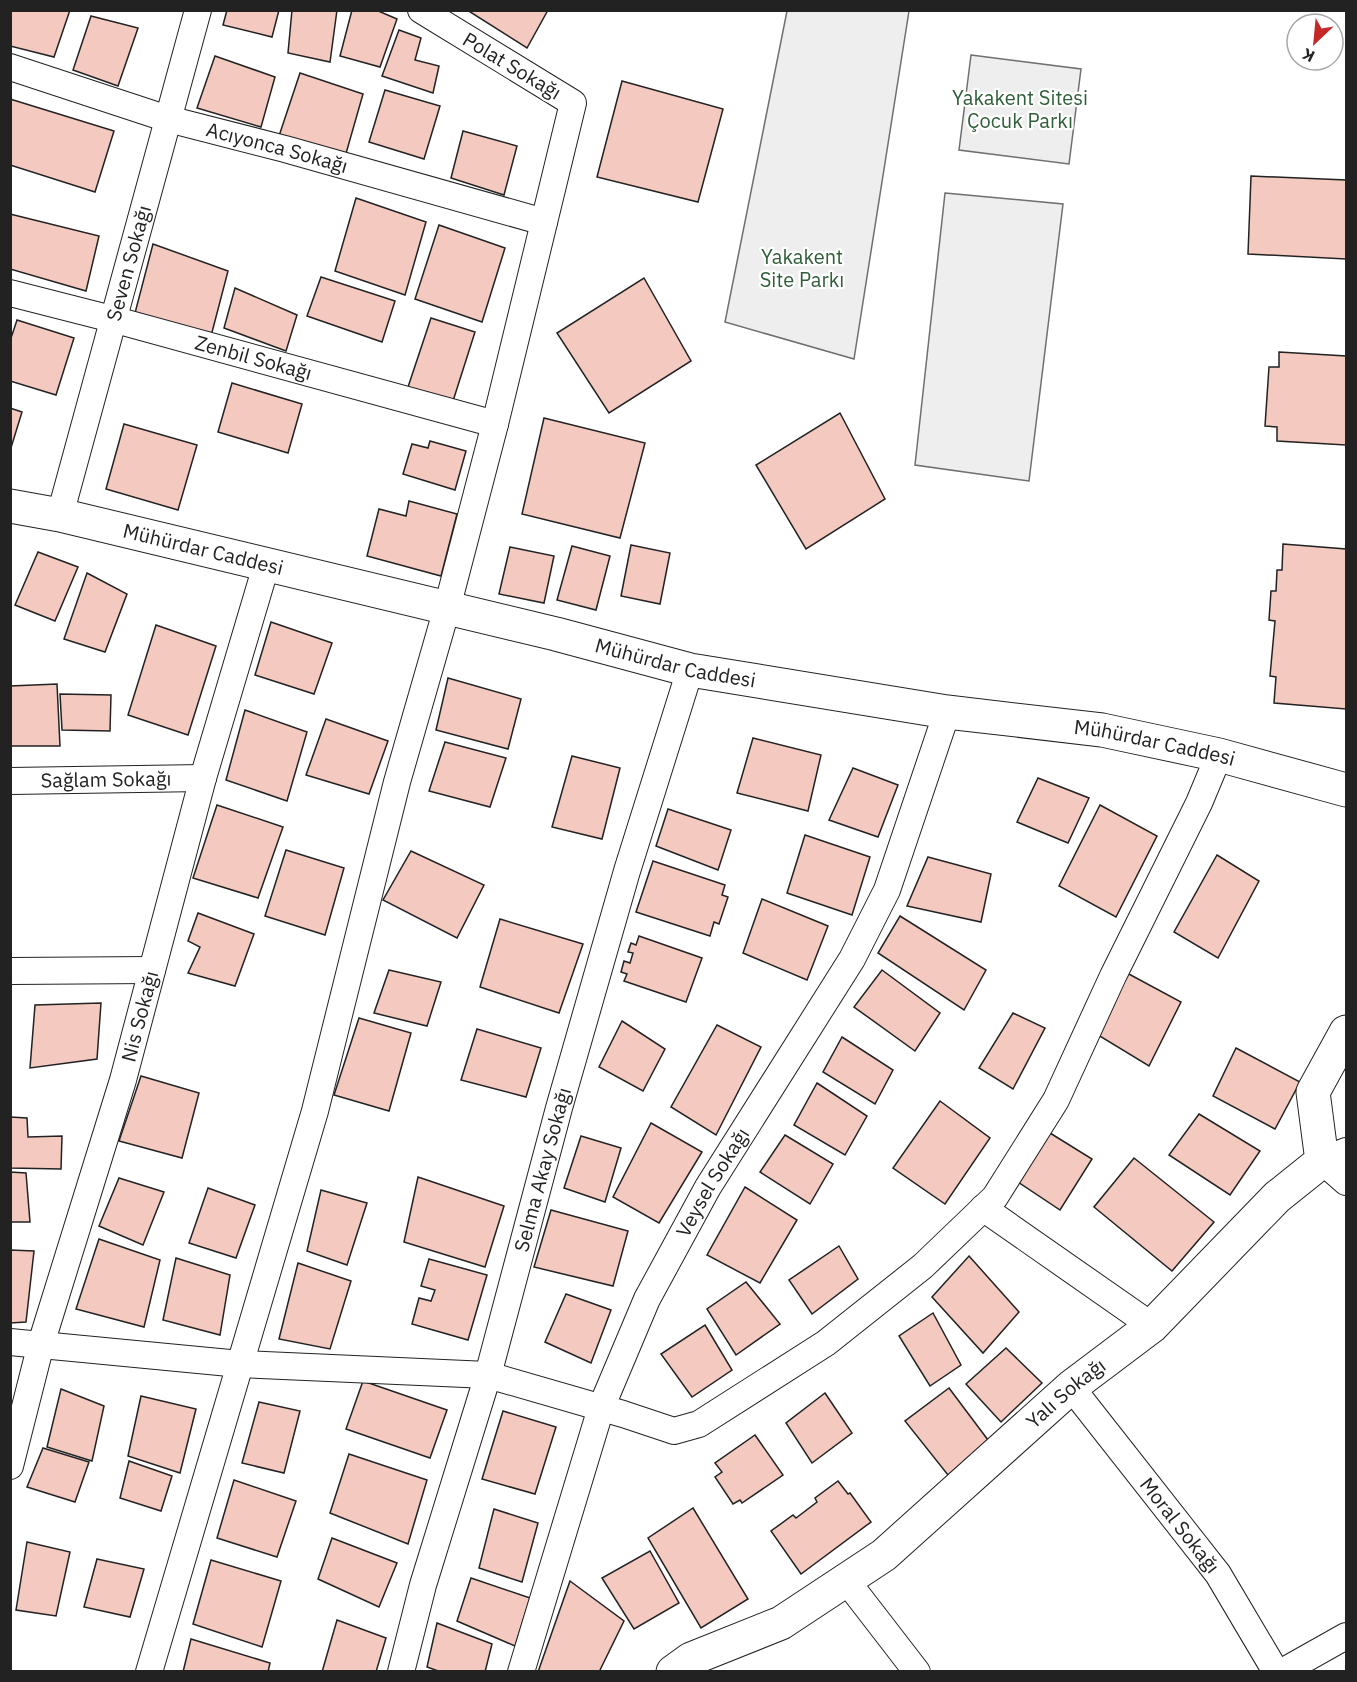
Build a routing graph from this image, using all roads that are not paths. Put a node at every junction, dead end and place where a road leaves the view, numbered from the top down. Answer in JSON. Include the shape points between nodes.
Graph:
{"nodes":[{"id":1,"x":198,"y":10,"type":"edge"},
{"id":2,"x":421,"y":10,"type":"edge"},
{"id":3,"x":10,"y":67,"type":"edge"},
{"id":4,"x":168,"y":119,"type":"junction"},
{"id":5,"x":544,"y":222,"type":"junction"},
{"id":6,"x":10,"y":293,"type":"edge"},
{"id":7,"x":112,"y":319,"type":"junction"},
{"id":8,"x":495,"y":424,"type":"junction"},
{"id":9,"x":10,"y":506,"type":"edge"},
{"id":10,"x":60,"y":515,"type":"junction"},
{"id":11,"x":266,"y":566,"type":"junction"},
{"id":12,"x":447,"y":608,"type":"junction"},
{"id":13,"x":690,"y":670,"type":"junction"},
{"id":14,"x":946,"y":712,"type":"junction"},
{"id":15,"x":1220,"y":755,"type":"junction"},
{"id":16,"x":203,"y":778,"type":"junction"},
{"id":17,"x":10,"y":781,"type":"edge"},
{"id":18,"x":1347,"y":790,"type":"edge"},
{"id":19,"x":152,"y":970,"type":"junction"},
{"id":20,"x":10,"y":971,"type":"edge"},
{"id":21,"x":1347,"y":1032,"type":"edge"},
{"id":22,"x":1338,"y":1165,"type":"edge"},
{"id":23,"x":983,"y":1208,"type":"junction"},
{"id":24,"x":1152,"y":1326,"type":"junction"},
{"id":25,"x":10,"y":1342,"type":"edge"},
{"id":26,"x":41,"y":1344,"type":"junction"},
{"id":27,"x":240,"y":1364,"type":"junction"},
{"id":28,"x":488,"y":1375,"type":"junction"},
{"id":29,"x":1071,"y":1388,"type":"junction"},
{"id":30,"x":602,"y":1408,"type":"junction"},
{"id":31,"x":10,"y":1466,"type":"edge"},
{"id":32,"x":846,"y":1581,"type":"junction"},
{"id":33,"x":1343,"y":1644,"type":"edge"},
{"id":34,"x":149,"y":1671,"type":"edge"},
{"id":35,"x":401,"y":1671,"type":"edge"},
{"id":36,"x":521,"y":1671,"type":"edge"},
{"id":37,"x":673,"y":1671,"type":"edge"},
{"id":38,"x":917,"y":1671,"type":"edge"},
{"id":39,"x":1276,"y":1671,"type":"edge"},
{"id":40,"x":1282,"y":1671,"type":"edge"}],
"edges":[{"from":1,"to":4,"type":"street","name":"Seven Sokağı"},
{"from":2,"to":5,"type":"street","name":"Polat Sokağı","via":[[573,103]]},
{"from":3,"to":4,"type":"street","name":"Acıyonca Sokağı"},
{"from":4,"to":5,"type":"street","name":"Acıyonca Sokağı"},
{"from":4,"to":7,"type":"street","name":"Seven Sokağı"},
{"from":5,"to":8,"type":"street"},
{"from":6,"to":7,"type":"street","name":"Zenbil Sokağı"},
{"from":7,"to":8,"type":"street","name":"Zenbil Sokağı"},
{"from":7,"to":10,"type":"street","name":"Seven Sokağı"},
{"from":8,"to":12,"type":"street"},
{"from":9,"to":10,"type":"street","name":"Mühürdar Caddesi"},
{"from":10,"to":11,"type":"street","name":"Mühürdar Caddesi"},
{"from":11,"to":12,"type":"street","name":"Mühürdar Caddesi"},
{"from":11,"to":16,"type":"street","name":"Nis Sokağı"},
{"from":12,"to":13,"type":"street","name":"Mühürdar Caddesi"},
{"from":12,"to":27,"type":"street","via":[[397,782],[315,1111]]},
{"from":13,"to":14,"type":"street","name":"Mühürdar Caddesi"},
{"from":13,"to":28,"type":"street","name":"Selma Akay Sokağı","via":[[559,1108]]},
{"from":14,"to":15,"type":"street","name":"Mühürdar Caddesi","via":[[1102,730]]},
{"from":14,"to":30,"type":"street","name":"Veysel Sokağı","via":[[887,890],[852,960],[708,1186],[646,1299]]},
{"from":15,"to":18,"type":"street","name":"Mühürdar Caddesi"},
{"from":15,"to":23,"type":"street","via":[[1056,1100],[995,1197]]},
{"from":16,"to":17,"type":"street","name":"Sağlam Sokağı"},
{"from":16,"to":19,"type":"street","name":"Nis Sokağı"},
{"from":19,"to":20,"type":"street"},
{"from":19,"to":26,"type":"street","name":"Nis Sokağı","via":[[123,1080]]},
{"from":21,"to":22,"type":"street","name":"Yalı Sokağı","via":[[1313,1092]]},
{"from":22,"to":24,"type":"street","name":"Yalı Sokağı","via":[[1277,1197]]},
{"from":23,"to":24,"type":"street"},
{"from":23,"to":30,"type":"street","via":[[923,1266],[826,1343],[699,1424],[674,1431]]},
{"from":24,"to":29,"type":"street","name":"Yalı Sokağı"},
{"from":25,"to":26,"type":"street"},
{"from":26,"to":27,"type":"street"},
{"from":26,"to":31,"type":"street","name":"Nis Sokağı"},
{"from":27,"to":28,"type":"street"},
{"from":27,"to":34,"type":"street"},
{"from":28,"to":30,"type":"street"},
{"from":28,"to":35,"type":"street","name":"Selma Akay Sokağı","via":[[423,1585]]},
{"from":29,"to":32,"type":"street","name":"Yalı Sokağı","via":[[884,1555]]},
{"from":29,"to":39,"type":"street","name":"Moral Sokağı","via":[[1218,1574]]},
{"from":30,"to":36,"type":"street","name":"Veysel Sokağı"},
{"from":32,"to":37,"type":"street","name":"Yalı Sokağı","via":[[781,1623],[691,1659]]},
{"from":32,"to":38,"type":"street"},
{"from":33,"to":40,"type":"street"}]}
